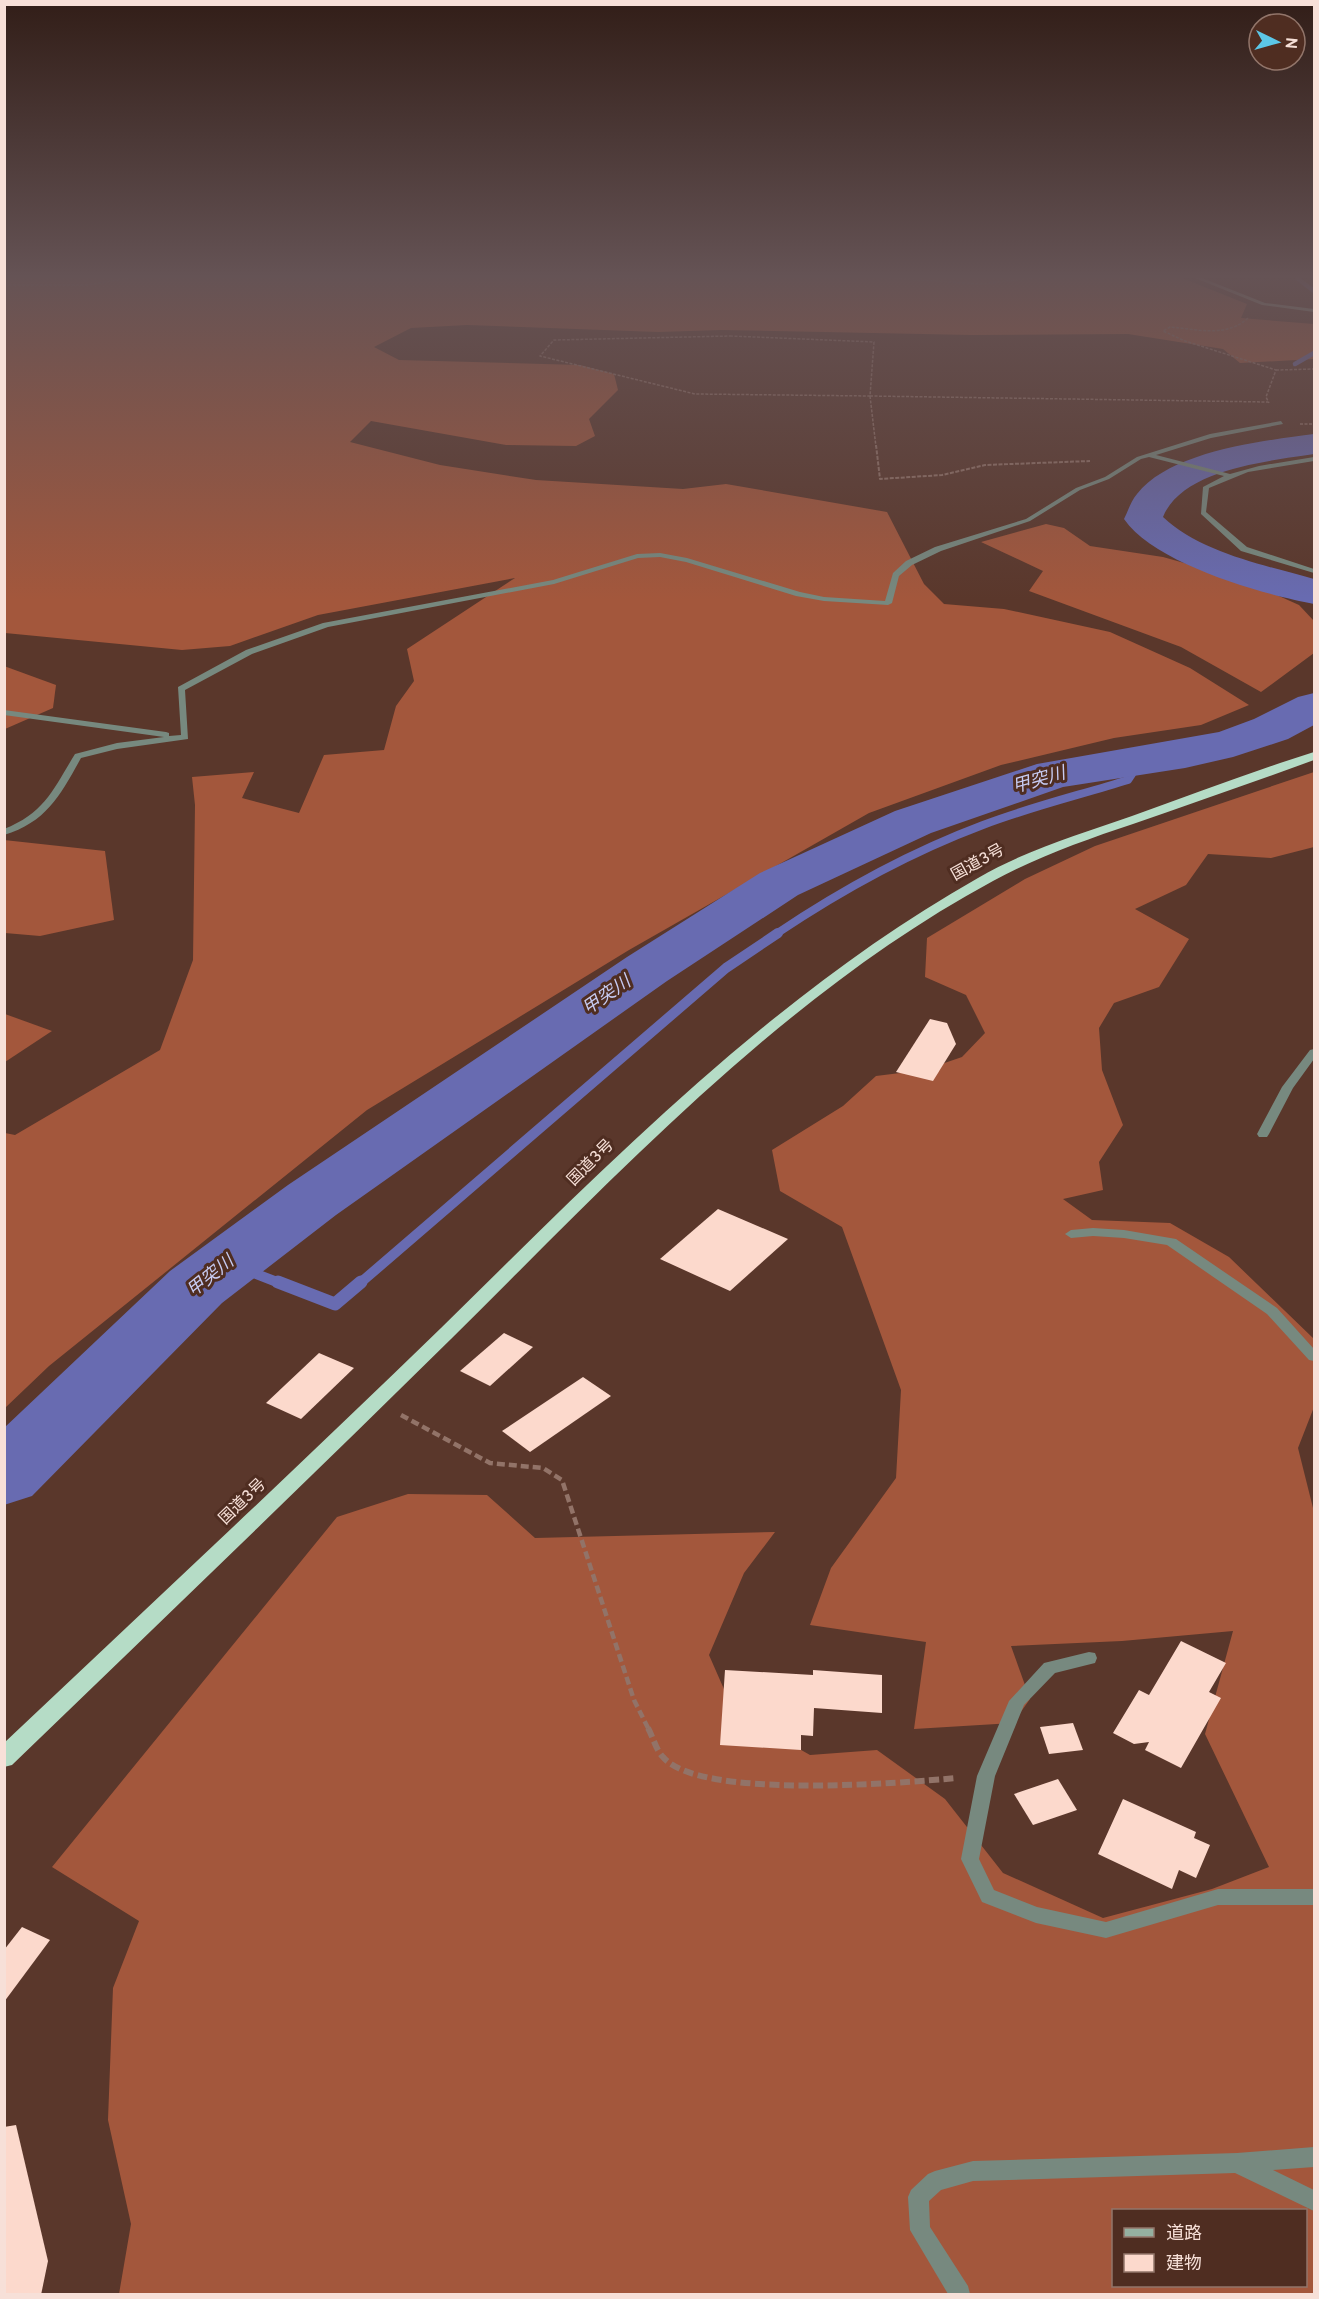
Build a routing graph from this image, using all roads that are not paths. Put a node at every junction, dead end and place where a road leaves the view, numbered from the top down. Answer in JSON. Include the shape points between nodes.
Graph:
{"nodes":[{"id":1,"x":1281,"y":423,"type":"road end"},
{"id":2,"x":1149,"y":454,"type":"junction"},
{"id":3,"x":1314,"y":459,"type":"edge"},
{"id":4,"x":1227,"y":475,"type":"junction"},
{"id":5,"x":1314,"y":571,"type":"edge"},
{"id":6,"x":4,"y":712,"type":"edge"},
{"id":7,"x":185,"y":738,"type":"junction"},
{"id":8,"x":1314,"y":756,"type":"edge"},
{"id":9,"x":4,"y":832,"type":"edge"},
{"id":10,"x":1314,"y":1052,"type":"edge"},
{"id":11,"x":1263,"y":1134,"type":"dead end"},
{"id":12,"x":1071,"y":1234,"type":"dead end"},
{"id":13,"x":1314,"y":1358,"type":"edge"},
{"id":14,"x":1089,"y":1658,"type":"dead end"},
{"id":15,"x":4,"y":1758,"type":"edge"},
{"id":16,"x":1314,"y":1897,"type":"edge"},
{"id":17,"x":1314,"y":2157,"type":"edge"},
{"id":18,"x":1237,"y":2163,"type":"junction"},
{"id":19,"x":1314,"y":2201,"type":"edge"},
{"id":20,"x":960,"y":2295,"type":"edge"}],
"edges":[{"from":1,"to":2,"type":"street","via":[[1210,436]]},
{"from":2,"to":4,"type":"street"},
{"from":2,"to":7,"type":"street","via":[[1078,489],[1028,520],[938,549],[909,563],[896,575],[888,603],[824,599],[687,560],[637,555],[554,582],[343,620],[249,652],[181,689]]},
{"from":3,"to":4,"type":"street"},
{"from":4,"to":5,"type":"street","via":[[1206,487],[1203,513],[1244,549]]},
{"from":6,"to":7,"type":"street"},
{"from":7,"to":9,"type":"street","via":[[117,746],[78,756],[51,804],[27,825]]},
{"from":8,"to":15,"type":"highway","name":"国道3号","via":[[1066,842],[982,881],[882,945],[747,1045],[643,1139]]},
{"from":10,"to":11,"type":"street","via":[[1288,1087]]},
{"from":12,"to":13,"type":"street","via":[[1124,1234],[1172,1242],[1272,1311]]},
{"from":14,"to":16,"type":"street","via":[[1050,1668],[1017,1701],[986,1776],[970,1859],[988,1896],[1036,1915],[1106,1930],[1218,1897]]},
{"from":17,"to":18,"type":"street"},
{"from":18,"to":19,"type":"street"},
{"from":18,"to":20,"type":"street","via":[[973,2171],[935,2181],[918,2197],[920,2230]]}]}
